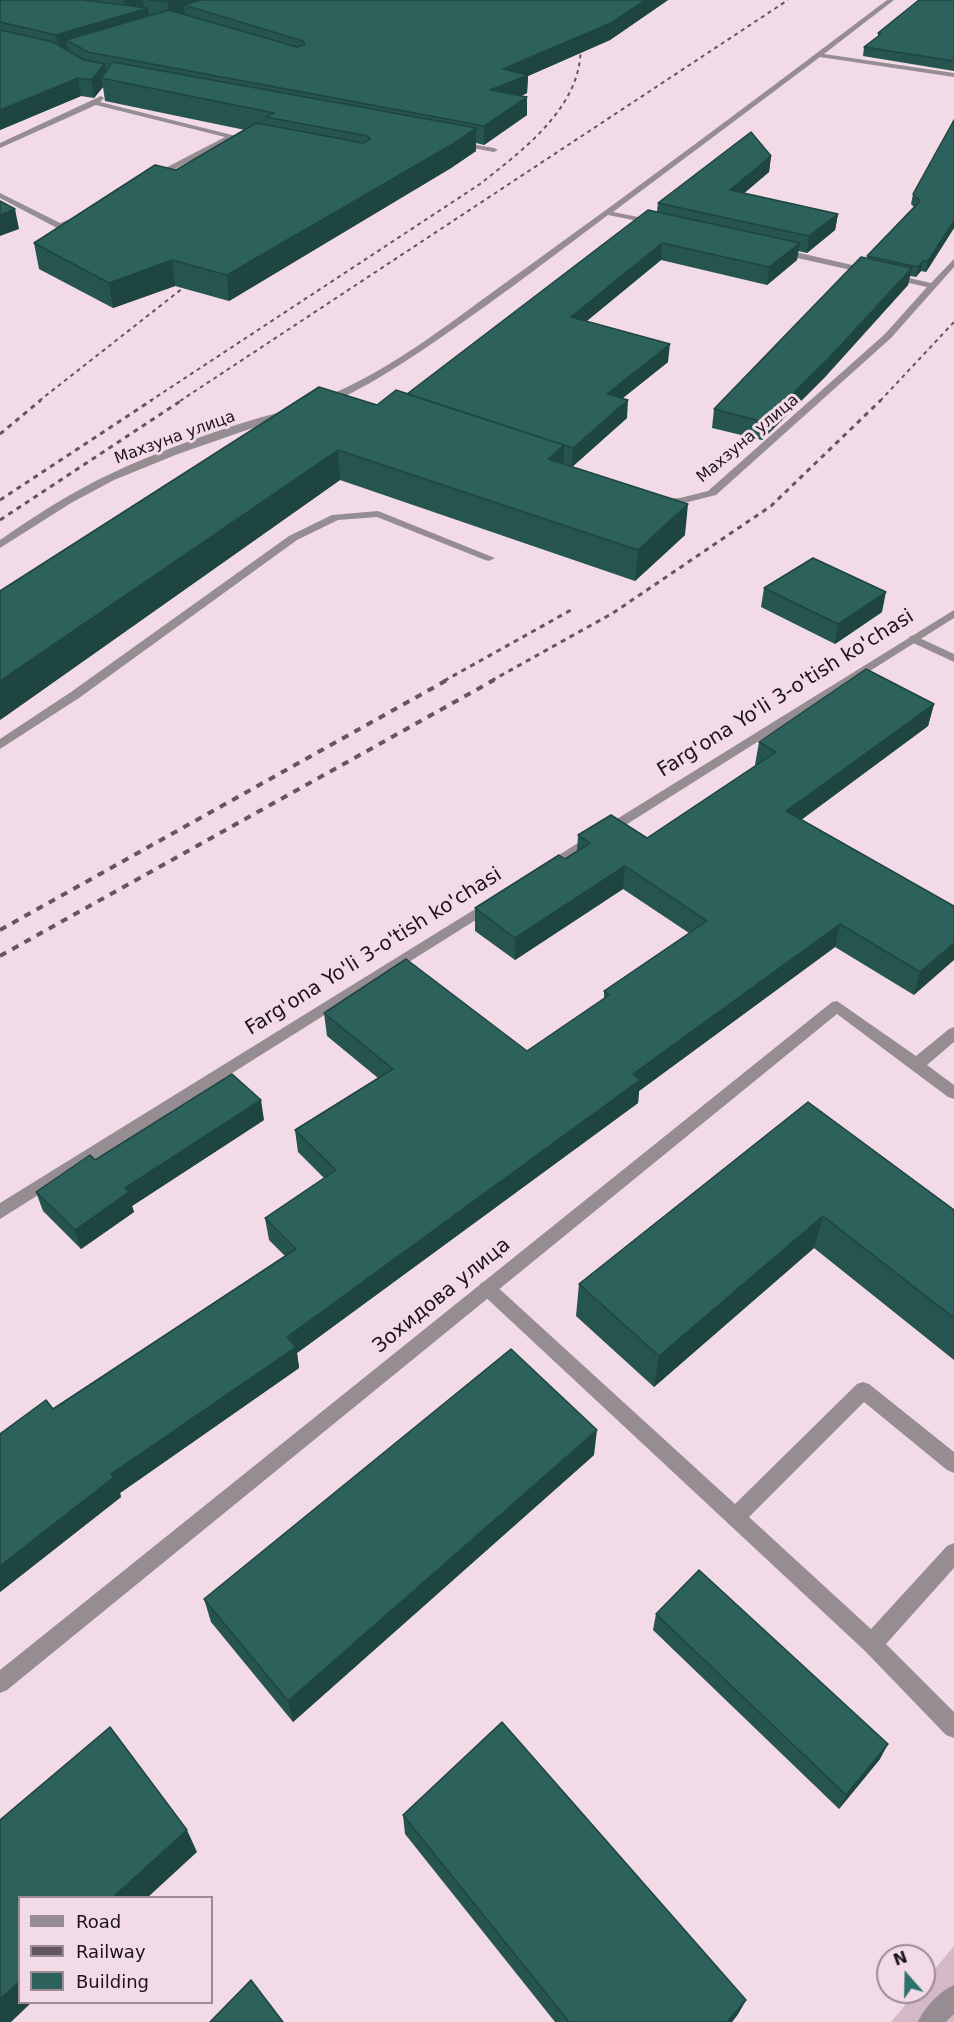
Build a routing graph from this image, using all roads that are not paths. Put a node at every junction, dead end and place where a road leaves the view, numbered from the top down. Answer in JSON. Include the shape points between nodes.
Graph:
{"nodes":[{"id":1,"x":891,"y":0,"type":"edge"},
{"id":2,"x":819,"y":55,"type":"junction"},
{"id":3,"x":954,"y":75,"type":"edge"},
{"id":4,"x":106,"y":93,"type":"edge"},
{"id":5,"x":95,"y":103,"type":"junction"},
{"id":6,"x":230,"y":137,"type":"junction"},
{"id":7,"x":448,"y":141,"type":"edge"},
{"id":8,"x":264,"y":143,"type":"edge"},
{"id":9,"x":0,"y":146,"type":"edge"},
{"id":10,"x":494,"y":150,"type":"dead end"},
{"id":11,"x":146,"y":182,"type":"edge"},
{"id":12,"x":0,"y":195,"type":"edge"},
{"id":13,"x":94,"y":210,"type":"edge"},
{"id":14,"x":608,"y":213,"type":"junction"},
{"id":15,"x":666,"y":226,"type":"edge"},
{"id":16,"x":771,"y":249,"type":"edge"},
{"id":17,"x":954,"y":262,"type":"edge"},
{"id":18,"x":933,"y":286,"type":"junction"},
{"id":19,"x":339,"y":395,"type":"junction"},
{"id":20,"x":350,"y":399,"type":"edge"},
{"id":21,"x":316,"y":403,"type":"edge"},
{"id":22,"x":294,"y":411,"type":"edge"},
{"id":23,"x":647,"y":498,"type":"edge"},
{"id":24,"x":0,"y":545,"type":"edge"},
{"id":25,"x":489,"y":558,"type":"dead end"},
{"id":26,"x":954,"y":614,"type":"edge"},
{"id":27,"x":913,"y":639,"type":"junction"},
{"id":28,"x":954,"y":658,"type":"edge"},
{"id":29,"x":0,"y":745,"type":"edge"},
{"id":30,"x":530,"y":879,"type":"edge"},
{"id":31,"x":510,"y":892,"type":"edge"},
{"id":32,"x":954,"y":1033,"type":"edge"},
{"id":33,"x":916,"y":1065,"type":"junction"},
{"id":34,"x":954,"y":1093,"type":"edge"},
{"id":35,"x":0,"y":1212,"type":"edge"},
{"id":36,"x":487,"y":1288,"type":"junction"},
{"id":37,"x":954,"y":1464,"type":"edge"},
{"id":38,"x":735,"y":1517,"type":"junction"},
{"id":39,"x":954,"y":1553,"type":"edge"},
{"id":40,"x":872,"y":1644,"type":"junction"},
{"id":41,"x":0,"y":1683,"type":"edge"},
{"id":42,"x":954,"y":1727,"type":"edge"},
{"id":43,"x":954,"y":1996,"type":"edge"},
{"id":44,"x":930,"y":2022,"type":"edge"}],
"edges":[{"from":1,"to":2,"type":"street"},
{"from":2,"to":3,"type":"street"},
{"from":2,"to":14,"type":"street"},
{"from":4,"to":5,"type":"street"},
{"from":5,"to":6,"type":"street"},
{"from":5,"to":9,"type":"street"},
{"from":6,"to":8,"type":"street"},
{"from":6,"to":11,"type":"street"},
{"from":7,"to":10,"type":"street"},
{"from":12,"to":13,"type":"street","via":[[60,226]]},
{"from":14,"to":15,"type":"street"},
{"from":14,"to":19,"type":"street","via":[[371,381]]},
{"from":16,"to":18,"type":"street"},
{"from":17,"to":18,"type":"street","name":"Махзуна улица"},
{"from":18,"to":23,"type":"street","name":"Махзуна улица","via":[[888,336],[712,493],[680,501]]},
{"from":19,"to":20,"type":"street"},
{"from":19,"to":21,"type":"street"},
{"from":22,"to":24,"type":"street","name":"Махзуна улица","via":[[118,474]]},
{"from":25,"to":29,"type":"street","via":[[378,514],[336,517],[293,538]]},
{"from":26,"to":27,"type":"street","name":"Farg'ona Yo'li 3-o'tish ko'chasi"},
{"from":27,"to":28,"type":"street"},
{"from":27,"to":30,"type":"street","name":"Farg'ona Yo'li 3-o'tish ko'chasi"},
{"from":31,"to":35,"type":"street","name":"Farg'ona Yo'li 3-o'tish ko'chasi"},
{"from":32,"to":33,"type":"street"},
{"from":33,"to":34,"type":"street","name":"Зохидова улица"},
{"from":33,"to":36,"type":"street","name":"Зохидова улица","via":[[837,1006]]},
{"from":36,"to":38,"type":"street"},
{"from":36,"to":41,"type":"street","name":"Зохидова улица"},
{"from":37,"to":38,"type":"street","via":[[862,1390]]},
{"from":38,"to":40,"type":"street"},
{"from":39,"to":40,"type":"street"},
{"from":40,"to":42,"type":"street"},
{"from":43,"to":44,"type":"street"}]}
